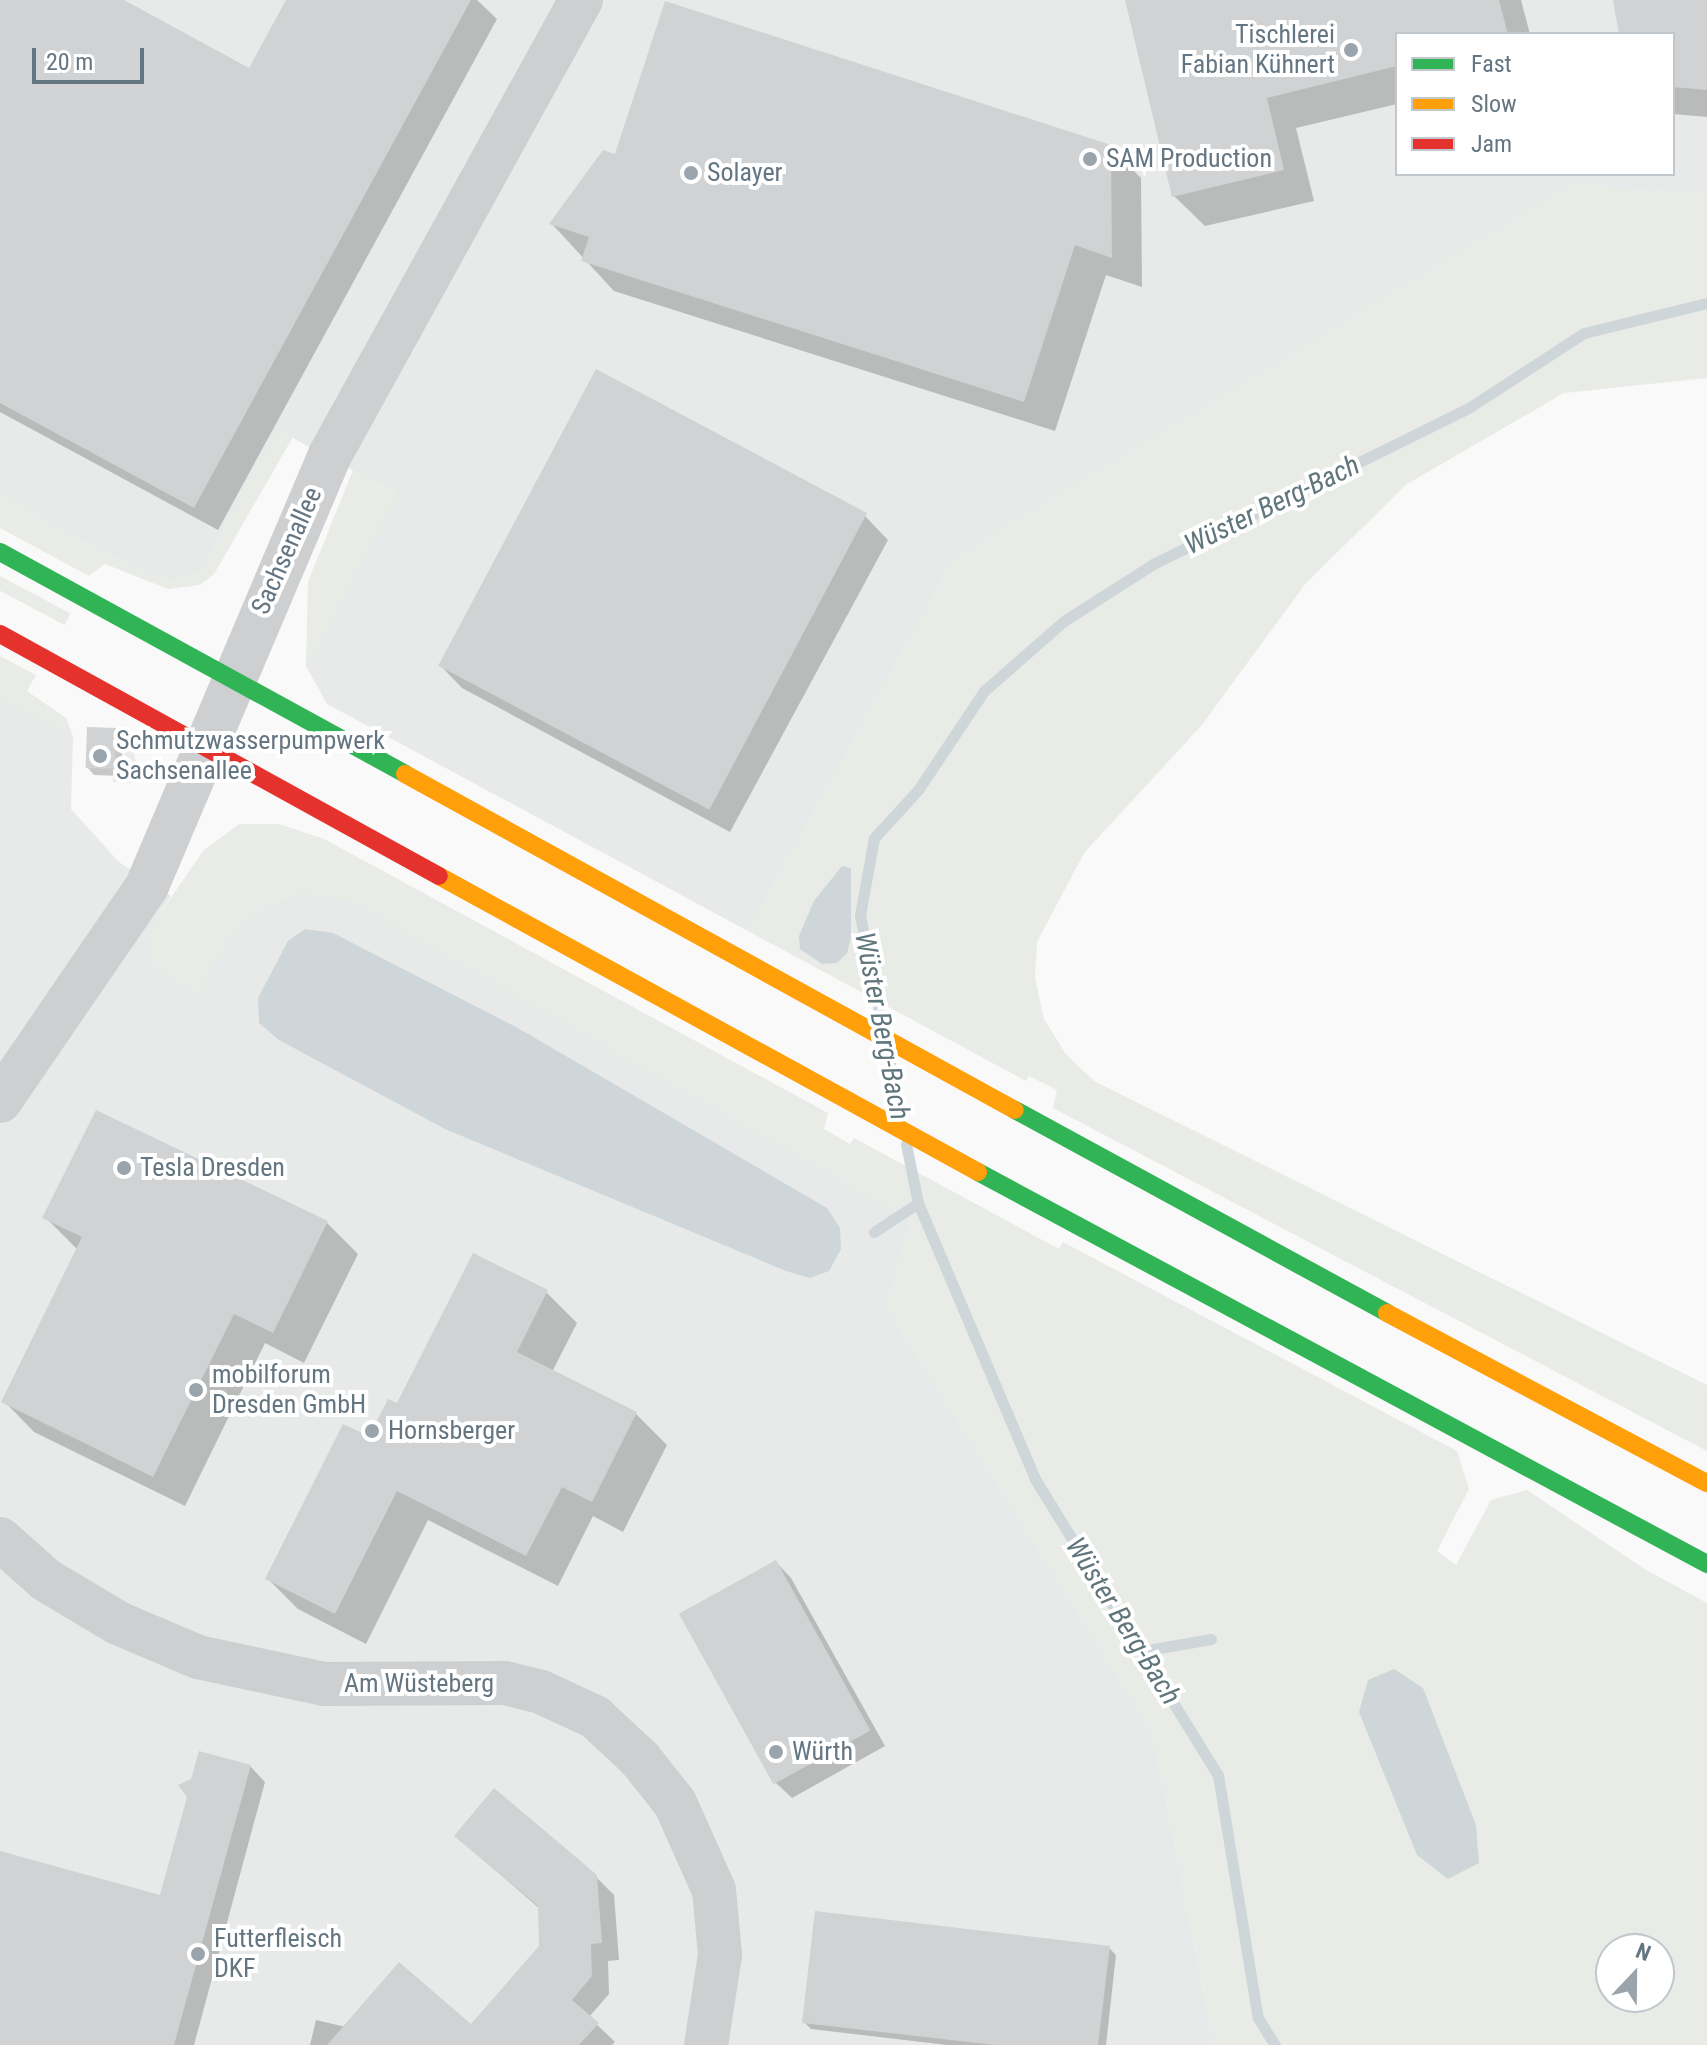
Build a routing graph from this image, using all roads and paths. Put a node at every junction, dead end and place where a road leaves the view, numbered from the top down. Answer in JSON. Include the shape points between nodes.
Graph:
{"nodes":[{"id":1,"x":581,"y":0,"type":"edge"},
{"id":2,"x":0,"y":552,"type":"edge"},
{"id":3,"x":0,"y":634,"type":"edge"},
{"id":4,"x":232,"y":681,"type":"junction"},
{"id":5,"x":205,"y":746,"type":"junction"},
{"id":6,"x":0,"y":1101,"type":"edge"},
{"id":7,"x":1707,"y":1483,"type":"edge"},
{"id":8,"x":0,"y":1539,"type":"edge"},
{"id":9,"x":1707,"y":1564,"type":"edge"},
{"id":10,"x":706,"y":2045,"type":"edge"}],
"edges":[{"from":1,"to":4,"type":"street","name":"Sachsenallee","via":[[330,455]]},
{"from":2,"to":4,"type":"main road"},
{"from":3,"to":5,"type":"main road"},
{"from":4,"to":5,"type":"street","name":"Sachsenallee"},
{"from":4,"to":7,"type":"main road"},
{"from":5,"to":6,"type":"street","name":"Sachsenallee","via":[[147,886]]},
{"from":5,"to":9,"type":"main road","via":[[1020,1195]]},
{"from":8,"to":10,"type":"street","name":"Am Wüsteberg","via":[[46,1580],[118,1623],[198,1657],[324,1684],[505,1683],[541,1692],[595,1717],[640,1759],[675,1803],[714,1890],[720,1955]]}]}
